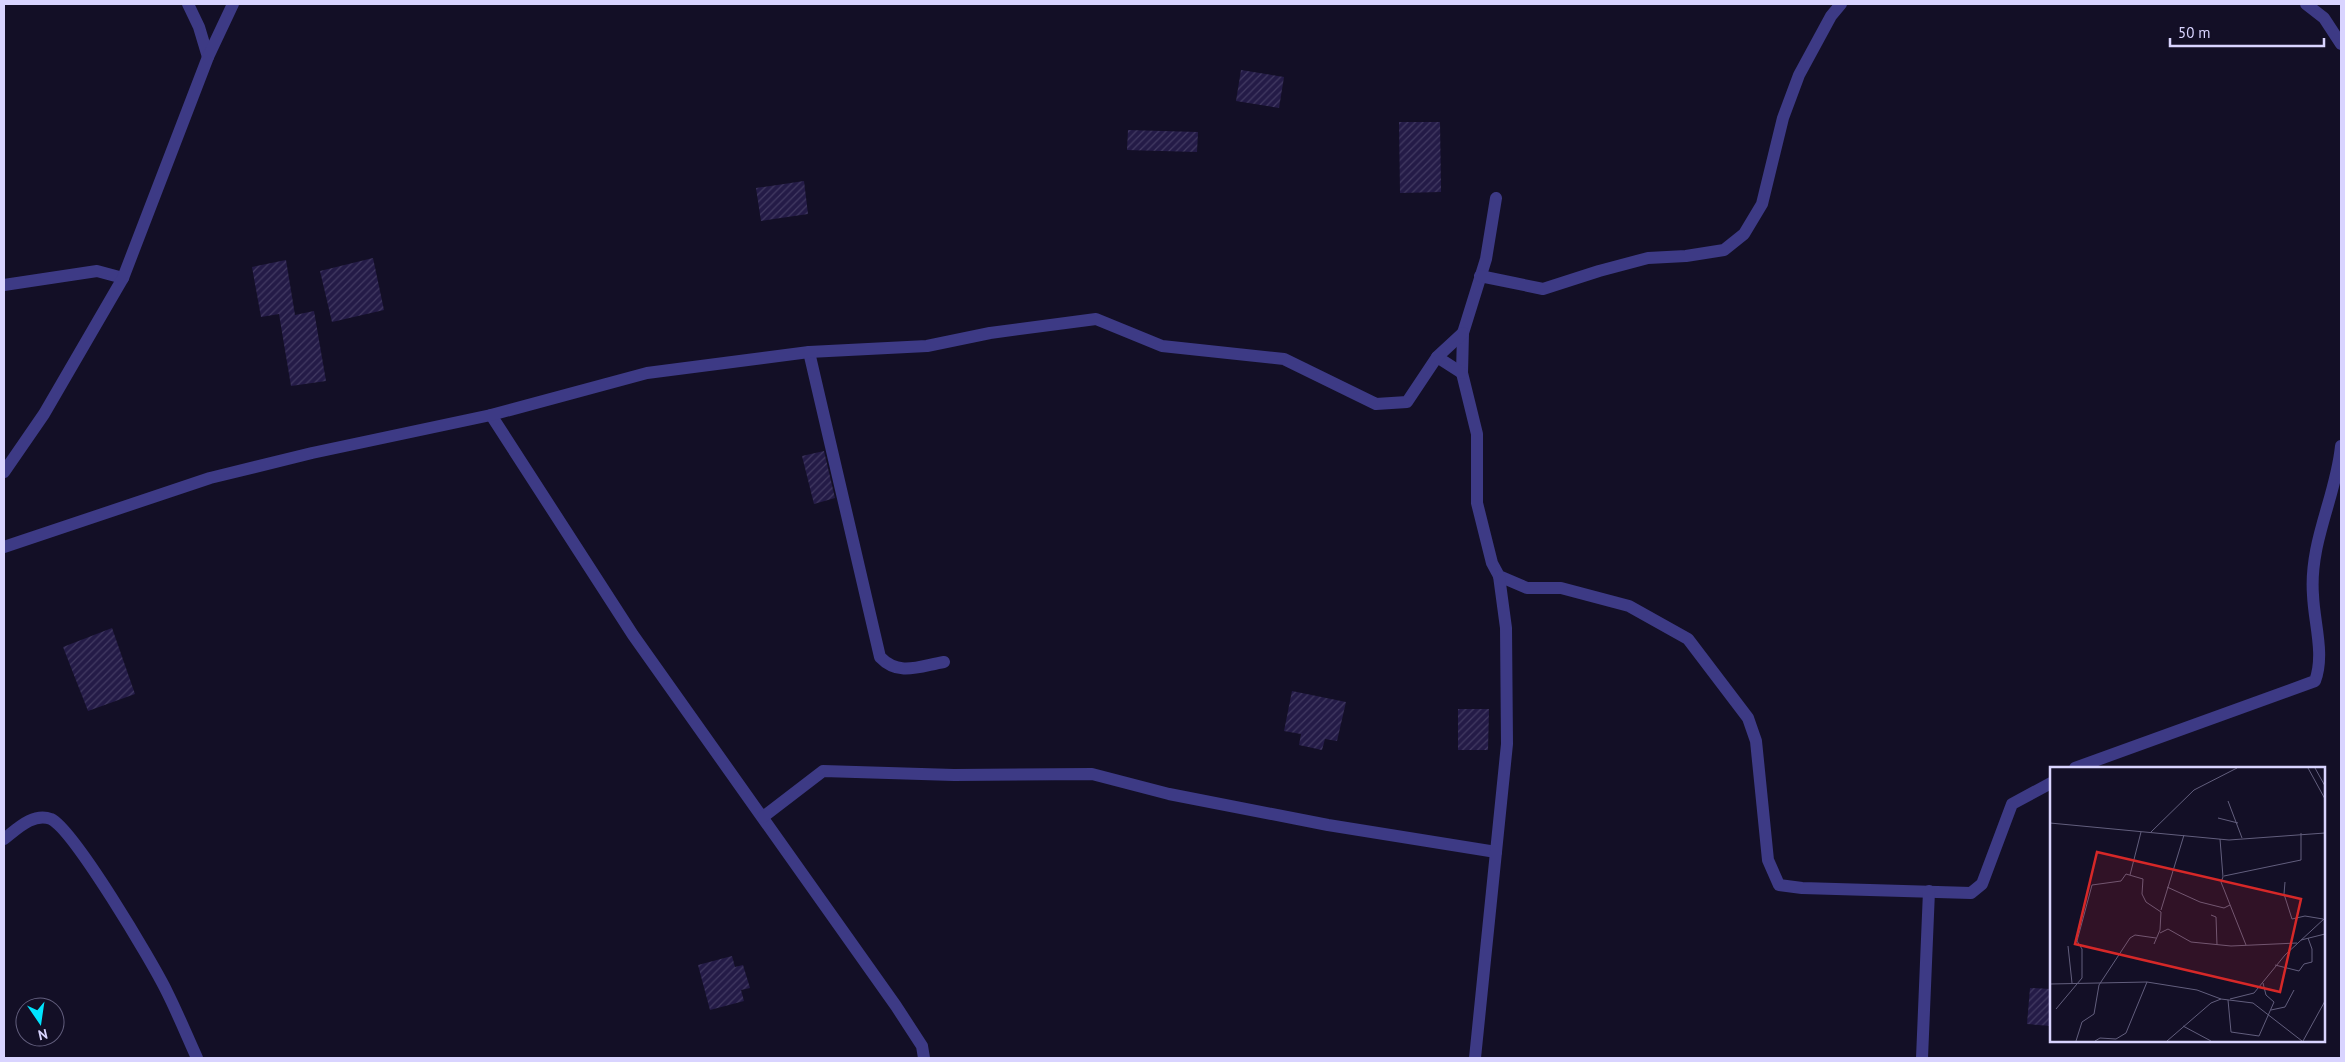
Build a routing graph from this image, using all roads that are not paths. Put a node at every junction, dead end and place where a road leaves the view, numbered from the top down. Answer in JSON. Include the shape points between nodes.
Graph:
{"nodes":[{"id":1,"x":188,"y":4,"type":"edge"},
{"id":2,"x":232,"y":4,"type":"edge"},
{"id":3,"x":1841,"y":4,"type":"edge"},
{"id":4,"x":2306,"y":4,"type":"edge"},
{"id":5,"x":2341,"y":44,"type":"edge"},
{"id":6,"x":208,"y":58,"type":"junction"},
{"id":7,"x":1496,"y":198,"type":"dead end"},
{"id":8,"x":1480,"y":276,"type":"junction"},
{"id":9,"x":123,"y":278,"type":"junction"},
{"id":10,"x":4,"y":285,"type":"edge"},
{"id":11,"x":1464,"y":333,"type":"junction"},
{"id":12,"x":809,"y":352,"type":"junction"},
{"id":13,"x":1437,"y":356,"type":"junction"},
{"id":14,"x":1462,"y":373,"type":"junction"},
{"id":15,"x":491,"y":415,"type":"junction"},
{"id":16,"x":2341,"y":446,"type":"edge"},
{"id":17,"x":4,"y":472,"type":"edge"},
{"id":18,"x":4,"y":547,"type":"edge"},
{"id":19,"x":1499,"y":576,"type":"junction"},
{"id":20,"x":944,"y":662,"type":"dead end"},
{"id":21,"x":2078,"y":767,"type":"edge"},
{"id":22,"x":2050,"y":784,"type":"edge"},
{"id":23,"x":763,"y":817,"type":"junction"},
{"id":24,"x":4,"y":839,"type":"edge"},
{"id":25,"x":1496,"y":852,"type":"junction"},
{"id":26,"x":1929,"y":891,"type":"junction"},
{"id":27,"x":197,"y":1058,"type":"edge"},
{"id":28,"x":924,"y":1058,"type":"edge"},
{"id":29,"x":1475,"y":1058,"type":"edge"},
{"id":30,"x":1922,"y":1058,"type":"edge"}],
"edges":[{"from":1,"to":6,"type":"street"},
{"from":2,"to":6,"type":"street"},
{"from":3,"to":8,"type":"street","via":[[1799,75],[1783,118],[1762,204],[1744,234],[1724,250],[1648,258],[1599,270],[1543,290]]},
{"from":4,"to":5,"type":"street","via":[[2324,18]]},
{"from":6,"to":9,"type":"street"},
{"from":7,"to":8,"type":"street"},
{"from":8,"to":11,"type":"street"},
{"from":9,"to":10,"type":"street","via":[[97,271]]},
{"from":9,"to":17,"type":"street","via":[[44,414]]},
{"from":11,"to":13,"type":"street"},
{"from":11,"to":14,"type":"street"},
{"from":12,"to":13,"type":"street","via":[[927,346],[1096,320],[1162,346],[1284,359],[1376,404],[1408,402]]},
{"from":12,"to":15,"type":"street","via":[[647,373]]},
{"from":12,"to":20,"type":"street","via":[[880,657],[889,666],[901,670]]},
{"from":13,"to":14,"type":"street"},
{"from":14,"to":19,"type":"street","via":[[1477,434],[1477,503],[1492,563]]},
{"from":15,"to":18,"type":"street","via":[[210,478]]},
{"from":15,"to":23,"type":"street","via":[[633,635]]},
{"from":16,"to":21,"type":"street","via":[[2338,472],[2320,526],[2313,564],[2320,666],[2315,681]]},
{"from":19,"to":25,"type":"street","via":[[1506,628],[1507,744]]},
{"from":19,"to":26,"type":"street","via":[[1528,588],[1561,588],[1629,606],[1688,639],[1748,718],[1756,741],[1768,860],[1779,885]]},
{"from":22,"to":26,"type":"street","via":[[2012,804],[1982,884],[1970,893]]},
{"from":23,"to":25,"type":"street","via":[[823,771],[954,775],[1092,774],[1178,796],[1328,825]]},
{"from":23,"to":28,"type":"street","via":[[896,1006],[922,1046]]},
{"from":24,"to":27,"type":"street","via":[[30,820],[50,819],[63,827],[99,879],[166,990]]},
{"from":25,"to":29,"type":"street"},
{"from":26,"to":30,"type":"street"}]}
